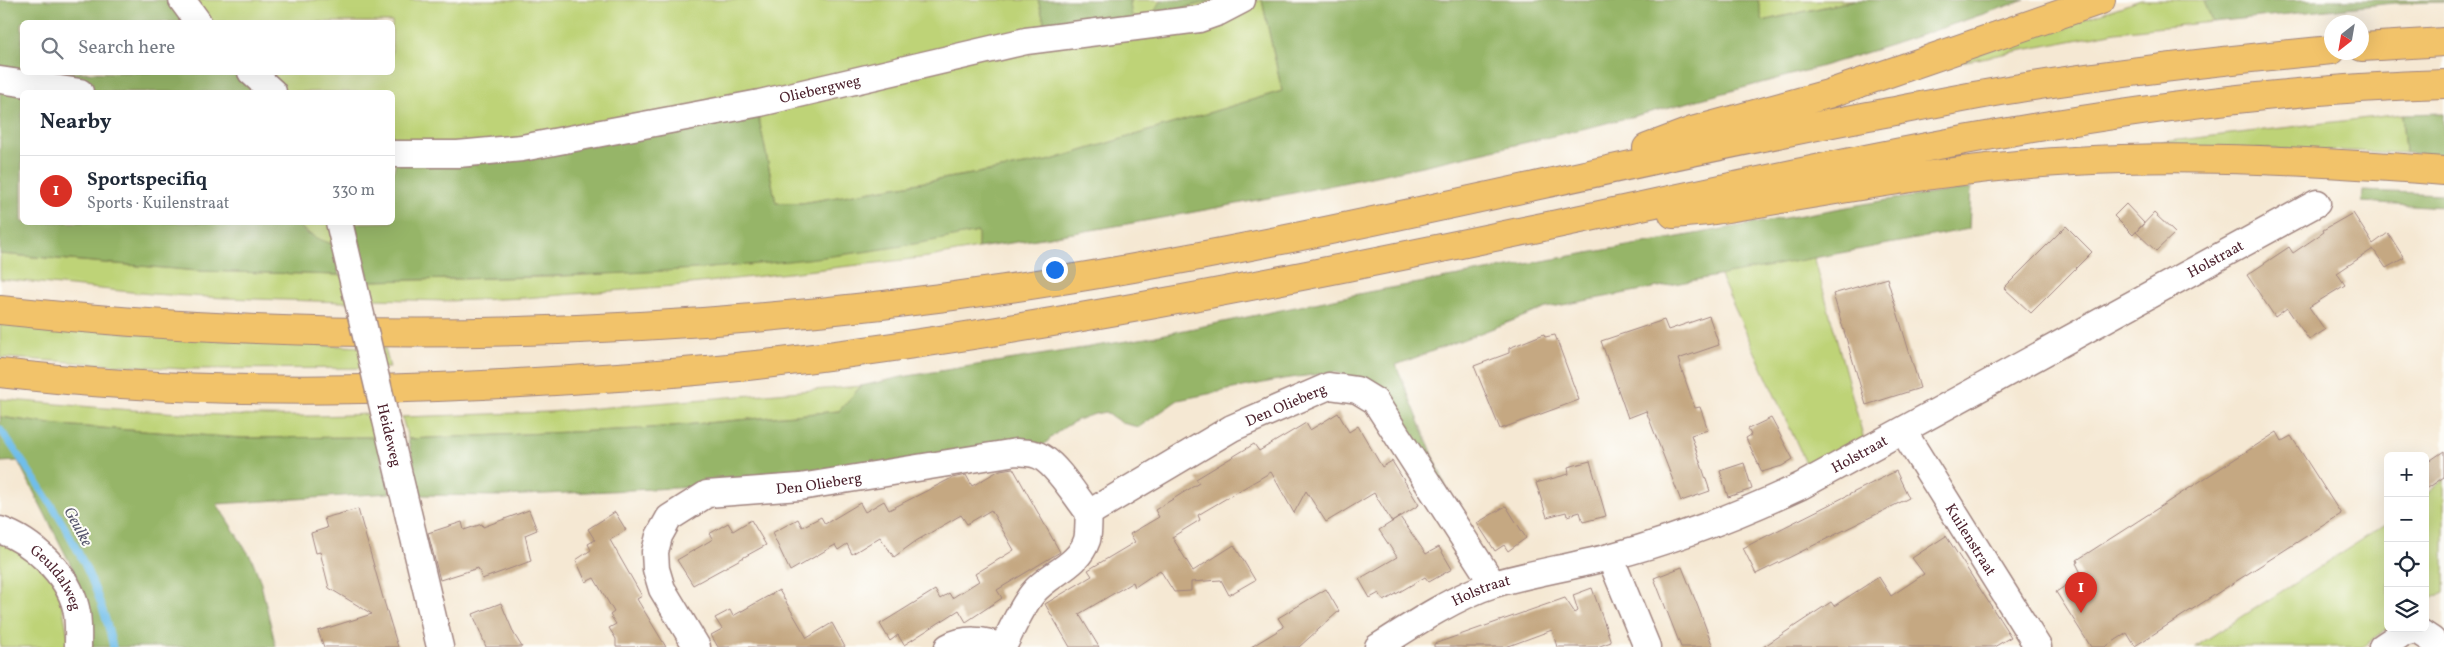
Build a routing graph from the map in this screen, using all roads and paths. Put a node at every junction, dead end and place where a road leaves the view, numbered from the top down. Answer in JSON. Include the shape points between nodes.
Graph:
{"nodes":[{"id":1,"x":182,"y":0,"type":"edge"},
{"id":2,"x":1242,"y":0,"type":"edge"},
{"id":3,"x":2102,"y":0,"type":"edge"},
{"id":4,"x":197,"y":20,"type":"edge"},
{"id":5,"x":2444,"y":42,"type":"edge"},
{"id":6,"x":2369,"y":47,"type":"edge"},
{"id":7,"x":2324,"y":51,"type":"edge"},
{"id":8,"x":254,"y":75,"type":"edge"},
{"id":9,"x":0,"y":80,"type":"edge"},
{"id":10,"x":2444,"y":84,"type":"edge"},
{"id":11,"x":67,"y":90,"type":"edge"},
{"id":12,"x":271,"y":90,"type":"edge"},
{"id":13,"x":395,"y":154,"type":"edge"},
{"id":14,"x":2444,"y":171,"type":"edge"},
{"id":15,"x":1560,"y":181,"type":"junction"},
{"id":16,"x":2317,"y":202,"type":"dead end"},
{"id":17,"x":339,"y":225,"type":"edge"},
{"id":18,"x":1540,"y":227,"type":"junction"},
{"id":19,"x":0,"y":310,"type":"edge"},
{"id":20,"x":7,"y":374,"type":"edge"},
{"id":21,"x":1903,"y":431,"type":"junction"},
{"id":22,"x":1089,"y":513,"type":"junction"},
{"id":23,"x":0,"y":530,"type":"edge"},
{"id":24,"x":1610,"y":557,"type":"junction"},
{"id":25,"x":1493,"y":584,"type":"junction"},
{"id":26,"x":78,"y":647,"type":"edge"},
{"id":27,"x":440,"y":647,"type":"edge"},
{"id":28,"x":697,"y":647,"type":"edge"},
{"id":29,"x":948,"y":647,"type":"edge"},
{"id":30,"x":1002,"y":647,"type":"edge"},
{"id":31,"x":1378,"y":647,"type":"edge"},
{"id":32,"x":1647,"y":647,"type":"edge"},
{"id":33,"x":2038,"y":647,"type":"edge"},
{"id":34,"x":2382,"y":647,"type":"edge"},
{"id":35,"x":2437,"y":647,"type":"edge"}],
"edges":[{"from":1,"to":4,"type":"street"},
{"from":2,"to":13,"type":"street","name":"Oliebergweg","via":[[1199,19],[1026,41],[760,103],[560,141],[491,152]]},
{"from":3,"to":15,"type":"highway","via":[[1828,94],[1692,131]]},
{"from":5,"to":6,"type":"highway"},
{"from":7,"to":15,"type":"highway","via":[[2203,62],[2011,89]]},
{"from":8,"to":12,"type":"street"},
{"from":9,"to":11,"type":"street"},
{"from":10,"to":18,"type":"highway","via":[[2310,92],[2127,113],[1967,139]]},
{"from":14,"to":18,"type":"highway","via":[[2309,161],[2075,160],[1957,171],[1708,211]]},
{"from":15,"to":19,"type":"highway","via":[[1117,271],[935,298],[762,318],[599,329],[326,332],[110,321]]},
{"from":16,"to":21,"type":"street","name":"Holstraat"},
{"from":17,"to":27,"type":"street","name":"Heideweg","bridge":true},
{"from":18,"to":20,"type":"highway","via":[[1261,285],[1099,314],[908,345],[752,365],[425,388],[302,390],[138,385]]},
{"from":21,"to":24,"type":"street","name":"Holstraat","via":[[1745,512]]},
{"from":21,"to":33,"type":"street","name":"Kuilenstraat"},
{"from":22,"to":25,"type":"street","name":"Den Olieberg","via":[[1232,428],[1329,386],[1356,390],[1375,402]]},
{"from":22,"to":28,"type":"street","name":"Den Olieberg","via":[[1042,457],[1016,452],[800,487],[707,494],[669,518],[655,552],[662,589]]},
{"from":22,"to":30,"type":"street","via":[[1087,540],[1079,556],[1033,593]]},
{"from":23,"to":26,"type":"street","name":"Geuldalweg","via":[[34,547],[59,573],[76,608]]},
{"from":24,"to":25,"type":"street","name":"Holstraat"},
{"from":24,"to":32,"type":"street"},
{"from":25,"to":31,"type":"street","name":"Holstraat","via":[[1428,615]]},
{"from":29,"to":30,"type":"street","via":[[957,642],[977,640]]},
{"from":34,"to":35,"type":"street","via":[[2403,633],[2417,630]]}]}
